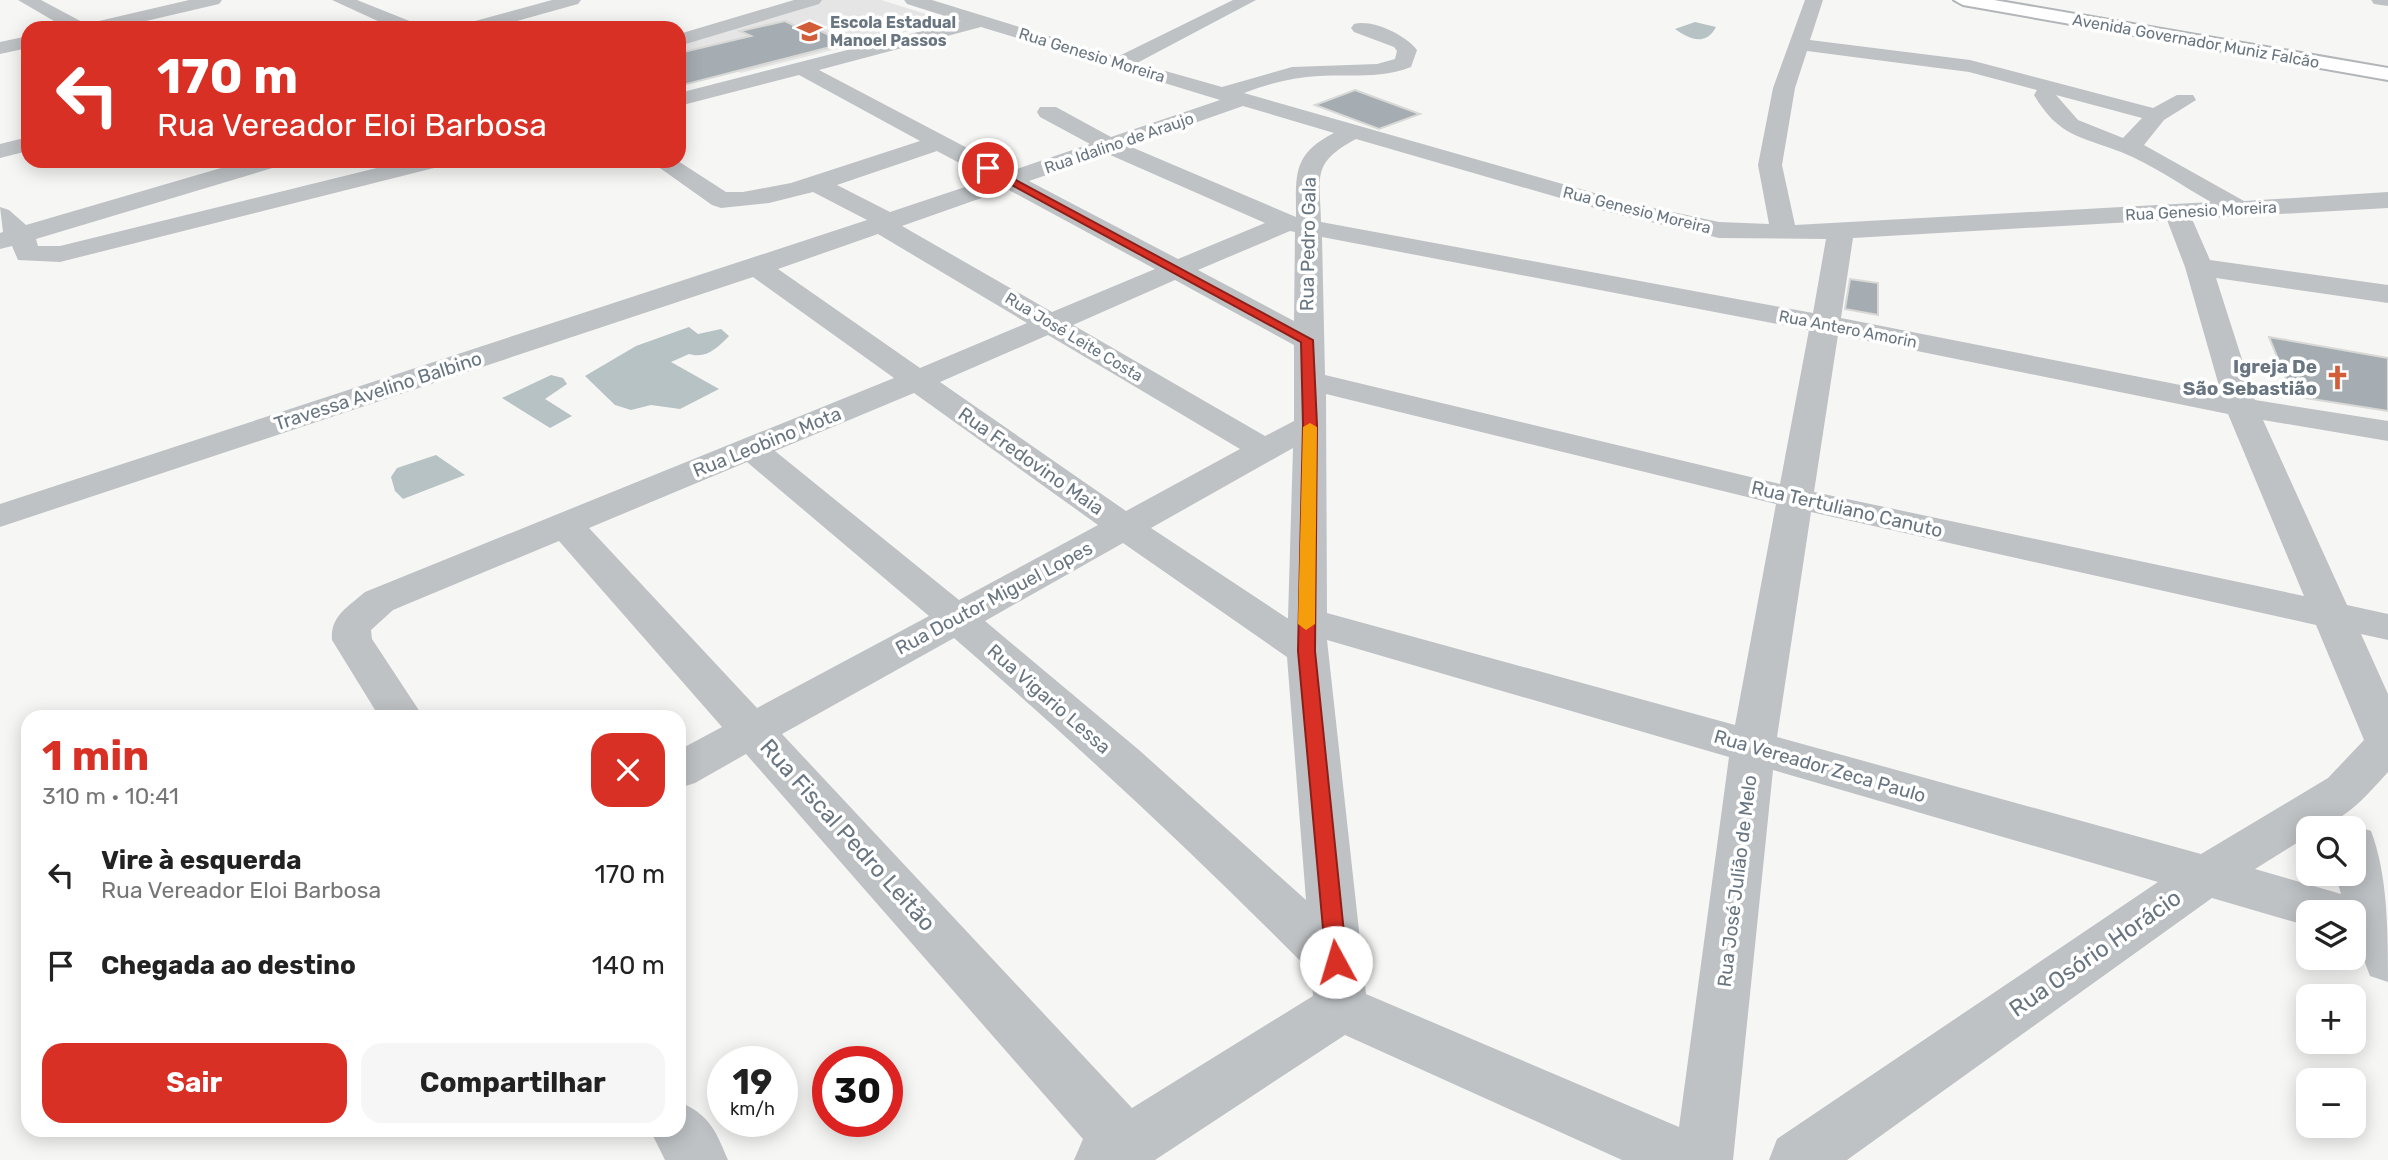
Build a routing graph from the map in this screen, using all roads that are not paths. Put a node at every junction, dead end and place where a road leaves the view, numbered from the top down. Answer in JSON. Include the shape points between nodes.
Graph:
{"nodes":[{"id":1,"x":27,"y":0,"type":"edge"},
{"id":2,"x":214,"y":0,"type":"edge"},
{"id":3,"x":341,"y":0,"type":"edge"},
{"id":4,"x":572,"y":0,"type":"edge"},
{"id":5,"x":813,"y":0,"type":"edge"},
{"id":6,"x":913,"y":0,"type":"edge"},
{"id":7,"x":1247,"y":0,"type":"edge"},
{"id":8,"x":1814,"y":0,"type":"edge"},
{"id":9,"x":1963,"y":0,"type":"edge"},
{"id":10,"x":978,"y":13,"type":"junction"},
{"id":11,"x":67,"y":21,"type":"edge"},
{"id":12,"x":122,"y":21,"type":"edge"},
{"id":13,"x":393,"y":21,"type":"edge"},
{"id":14,"x":496,"y":21,"type":"edge"},
{"id":15,"x":1361,"y":28,"type":"dead end"},
{"id":16,"x":686,"y":38,"type":"edge"},
{"id":17,"x":21,"y":44,"type":"edge"},
{"id":18,"x":1797,"y":44,"type":"junction"},
{"id":19,"x":0,"y":48,"type":"edge"},
{"id":20,"x":1119,"y":64,"type":"junction"},
{"id":21,"x":801,"y":68,"type":"junction"},
{"id":22,"x":2388,"y":74,"type":"edge"},
{"id":23,"x":2048,"y":89,"type":"junction"},
{"id":24,"x":1233,"y":96,"type":"junction"},
{"id":25,"x":686,"y":98,"type":"edge"},
{"id":26,"x":2185,"y":100,"type":"dead end"},
{"id":27,"x":1048,"y":112,"type":"dead end"},
{"id":28,"x":2156,"y":114,"type":"junction"},
{"id":29,"x":1352,"y":132,"type":"junction"},
{"id":30,"x":940,"y":142,"type":"junction"},
{"id":31,"x":21,"y":146,"type":"edge"},
{"id":32,"x":1110,"y":146,"type":"junction"},
{"id":33,"x":2130,"y":147,"type":"junction"},
{"id":34,"x":0,"y":151,"type":"edge"},
{"id":35,"x":248,"y":168,"type":"edge"},
{"id":36,"x":406,"y":168,"type":"edge"},
{"id":37,"x":673,"y":168,"type":"edge"},
{"id":38,"x":229,"y":174,"type":"junction"},
{"id":39,"x":1012,"y":181,"type":"junction"},
{"id":40,"x":814,"y":183,"type":"junction"},
{"id":41,"x":2388,"y":200,"type":"edge"},
{"id":42,"x":256,"y":205,"type":"junction"},
{"id":43,"x":2239,"y":208,"type":"junction"},
{"id":44,"x":2177,"y":213,"type":"junction"},
{"id":45,"x":0,"y":215,"type":"edge"},
{"id":46,"x":885,"y":223,"type":"junction"},
{"id":47,"x":1297,"y":225,"type":"junction"},
{"id":48,"x":1841,"y":231,"type":"junction"},
{"id":49,"x":1784,"y":233,"type":"junction"},
{"id":50,"x":16,"y":243,"type":"edge"},
{"id":51,"x":757,"y":267,"type":"junction"},
{"id":52,"x":2199,"y":267,"type":"junction"},
{"id":53,"x":1177,"y":272,"type":"junction"},
{"id":54,"x":2388,"y":294,"type":"edge"},
{"id":55,"x":1051,"y":323,"type":"junction"},
{"id":56,"x":1826,"y":324,"type":"junction"},
{"id":57,"x":1307,"y":340,"type":"junction"},
{"id":58,"x":917,"y":380,"type":"junction"},
{"id":59,"x":1308,"y":380,"type":"junction"},
{"id":60,"x":2241,"y":407,"type":"junction"},
{"id":61,"x":1310,"y":425,"type":"junction"},
{"id":62,"x":2388,"y":431,"type":"edge"},
{"id":63,"x":751,"y":448,"type":"junction"},
{"id":64,"x":1265,"y":450,"type":"junction"},
{"id":65,"x":1794,"y":499,"type":"junction"},
{"id":66,"x":0,"y":516,"type":"edge"},
{"id":67,"x":565,"y":525,"type":"junction"},
{"id":68,"x":1126,"y":527,"type":"junction"},
{"id":69,"x":2332,"y":615,"type":"junction"},
{"id":70,"x":956,"y":618,"type":"junction"},
{"id":71,"x":2388,"y":627,"type":"edge"},
{"id":72,"x":1306,"y":636,"type":"junction"},
{"id":73,"x":398,"y":710,"type":"edge"},
{"id":74,"x":752,"y":729,"type":"junction"},
{"id":75,"x":2388,"y":743,"type":"edge"},
{"id":76,"x":1753,"y":746,"type":"junction"},
{"id":77,"x":686,"y":767,"type":"edge"},
{"id":78,"x":2347,"y":809,"type":"edge"},
{"id":79,"x":2204,"y":877,"type":"junction"},
{"id":80,"x":2360,"y":886,"type":"edge"},
{"id":81,"x":2367,"y":928,"type":"edge"},
{"id":82,"x":1339,"y":985,"type":"junction"},
{"id":83,"x":684,"y":1137,"type":"edge"},
{"id":84,"x":1116,"y":1153,"type":"edge"},
{"id":85,"x":699,"y":1160,"type":"edge"},
{"id":86,"x":1688,"y":1160,"type":"edge"},
{"id":87,"x":1704,"y":1160,"type":"edge"},
{"id":88,"x":1798,"y":1160,"type":"edge"}],
"edges":[{"from":1,"to":11,"type":"street"},
{"from":2,"to":12,"type":"street"},
{"from":3,"to":13,"type":"street"},
{"from":4,"to":14,"type":"street"},
{"from":5,"to":16,"type":"street"},
{"from":6,"to":10,"type":"street","name":"Rua Genesio Moreira"},
{"from":7,"to":20,"type":"street"},
{"from":8,"to":18,"type":"street"},
{"from":9,"to":22,"type":"main road","name":"Avenida Governador Muniz Falcão"},
{"from":10,"to":20,"type":"street","name":"Rua Genesio Moreira"},
{"from":10,"to":21,"type":"street"},
{"from":15,"to":24,"type":"street","name":"Rua Idalino de Araujo","via":[[1401,43],[1407,50],[1405,63],[1381,72],[1336,69],[1281,74],[1250,81]]},
{"from":17,"to":19,"type":"street"},
{"from":18,"to":23,"type":"street","via":[[1970,66]]},
{"from":18,"to":49,"type":"street","via":[[1770,164]]},
{"from":20,"to":24,"type":"street","name":"Rua Genesio Moreira"},
{"from":21,"to":25,"type":"street"},
{"from":21,"to":30,"type":"street"},
{"from":23,"to":28,"type":"street"},
{"from":23,"to":33,"type":"street","via":[[2045,95],[2054,113],[2071,128]]},
{"from":24,"to":29,"type":"street","name":"Rua Genesio Moreira"},
{"from":24,"to":32,"type":"street","name":"Rua Idalino de Araujo"},
{"from":26,"to":28,"type":"street"},
{"from":27,"to":32,"type":"street","name":"Rua Antero Amorin"},
{"from":28,"to":33,"type":"street"},
{"from":29,"to":47,"type":"street","name":"Rua Pedro Gala","via":[[1322,148],[1312,159]]},
{"from":29,"to":49,"type":"street","name":"Rua Genesio Moreira","via":[[1680,223]]},
{"from":30,"to":39,"type":"street"},
{"from":30,"to":40,"type":"street"},
{"from":31,"to":34,"type":"street"},
{"from":32,"to":39,"type":"street","name":"Rua Idalino de Araujo"},
{"from":32,"to":47,"type":"street","name":"Rua Antero Amorin"},
{"from":33,"to":43,"type":"street"},
{"from":35,"to":38,"type":"street"},
{"from":36,"to":42,"type":"street"},
{"from":37,"to":40,"type":"street","via":[[721,200],[757,198]]},
{"from":38,"to":42,"type":"street"},
{"from":38,"to":50,"type":"street"},
{"from":39,"to":46,"type":"street","name":"Rua Idalino de Araujo"},
{"from":39,"to":53,"type":"street"},
{"from":40,"to":46,"type":"street","name":"Rua José Leite Costa"},
{"from":41,"to":43,"type":"street","name":"Rua Genesio Moreira"},
{"from":42,"to":50,"type":"street","via":[[60,254],[33,256]]},
{"from":43,"to":44,"type":"street","name":"Rua Genesio Moreira"},
{"from":44,"to":48,"type":"street","name":"Rua Genesio Moreira"},
{"from":44,"to":52,"type":"street","name":"Rua Osório Horácio"},
{"from":45,"to":50,"type":"street"},
{"from":46,"to":51,"type":"street","name":"Rua Idalino de Araujo"},
{"from":46,"to":55,"type":"street","name":"Rua José Leite Costa"},
{"from":47,"to":53,"type":"street","name":"Rua Leobino Mota"},
{"from":47,"to":56,"type":"street","name":"Rua Antero Amorin"},
{"from":47,"to":57,"type":"street","name":"Rua Pedro Gala"},
{"from":48,"to":49,"type":"street","name":"Rua Genesio Moreira"},
{"from":48,"to":56,"type":"street","name":"Rua José Julião de Melo"},
{"from":51,"to":58,"type":"street","name":"Rua Fredovino Maia"},
{"from":51,"to":66,"type":"street","name":"Travessa Avelino Balbino"},
{"from":52,"to":54,"type":"street"},
{"from":52,"to":60,"type":"street","name":"Rua Osório Horácio"},
{"from":53,"to":55,"type":"street","name":"Rua Leobino Mota"},
{"from":53,"to":57,"type":"street"},
{"from":55,"to":58,"type":"street","name":"Rua Leobino Mota"},
{"from":55,"to":64,"type":"street","name":"Rua José Leite Costa"},
{"from":56,"to":60,"type":"street","name":"Rua Antero Amorin"},
{"from":56,"to":65,"type":"street","name":"Rua José Julião de Melo"},
{"from":57,"to":59,"type":"street","name":"Rua Pedro Gala"},
{"from":58,"to":63,"type":"street","name":"Rua Leobino Mota"},
{"from":58,"to":68,"type":"street","name":"Rua Fredovino Maia"},
{"from":59,"to":61,"type":"street","name":"Rua Pedro Gala"},
{"from":59,"to":65,"type":"street","name":"Rua Tertuliano Canuto"},
{"from":60,"to":62,"type":"street","name":"Rua Antero Amorin"},
{"from":60,"to":69,"type":"street","name":"Rua Osório Horácio"},
{"from":61,"to":64,"type":"street","name":"Rua Doutor Miguel Lopes"},
{"from":61,"to":72,"type":"street","name":"Rua Pedro Gala"},
{"from":63,"to":67,"type":"street","name":"Rua Leobino Mota"},
{"from":63,"to":70,"type":"street","name":"Rua Vigario Lessa"},
{"from":64,"to":68,"type":"street","name":"Rua Doutor Miguel Lopes"},
{"from":65,"to":69,"type":"street","name":"Rua Tertuliano Canuto"},
{"from":65,"to":76,"type":"street","name":"Rua José Julião de Melo"},
{"from":67,"to":73,"type":"street","name":"Rua Leobino Mota","via":[[379,601],[351,626],[352,640]]},
{"from":67,"to":74,"type":"street","name":"Rua Fiscal Pedro Leitão"},
{"from":68,"to":70,"type":"street","name":"Rua Doutor Miguel Lopes"},
{"from":68,"to":72,"type":"street","name":"Rua Fredovino Maia"},
{"from":69,"to":71,"type":"street","name":"Rua Tertuliano Canuto"},
{"from":69,"to":75,"type":"street","name":"Rua Osório Horácio"},
{"from":70,"to":74,"type":"street","name":"Rua Doutor Miguel Lopes"},
{"from":70,"to":82,"type":"street","name":"Rua Vigario Lessa","via":[[1240,866]]},
{"from":72,"to":76,"type":"street","name":"Rua Vereador Zeca Paulo"},
{"from":72,"to":82,"type":"street","name":"Rua Pedro Gala"},
{"from":74,"to":77,"type":"street","name":"Rua Doutor Miguel Lopes"},
{"from":74,"to":84,"type":"street","name":"Rua Fiscal Pedro Leitão"},
{"from":75,"to":78,"type":"street","name":"Rua Osório Horácio"},
{"from":76,"to":79,"type":"street","name":"Rua Vereador Zeca Paulo"},
{"from":76,"to":87,"type":"street","name":"Rua José Julião de Melo"},
{"from":78,"to":79,"type":"street","name":"Rua Osório Horácio"},
{"from":79,"to":81,"type":"street","name":"Rua Vereador Zeca Paulo"},
{"from":79,"to":88,"type":"street","name":"Rua Osório Horácio"},
{"from":80,"to":81,"type":"street"},
{"from":82,"to":84,"type":"street"},
{"from":82,"to":86,"type":"street"},
{"from":83,"to":85,"type":"street"}]}
